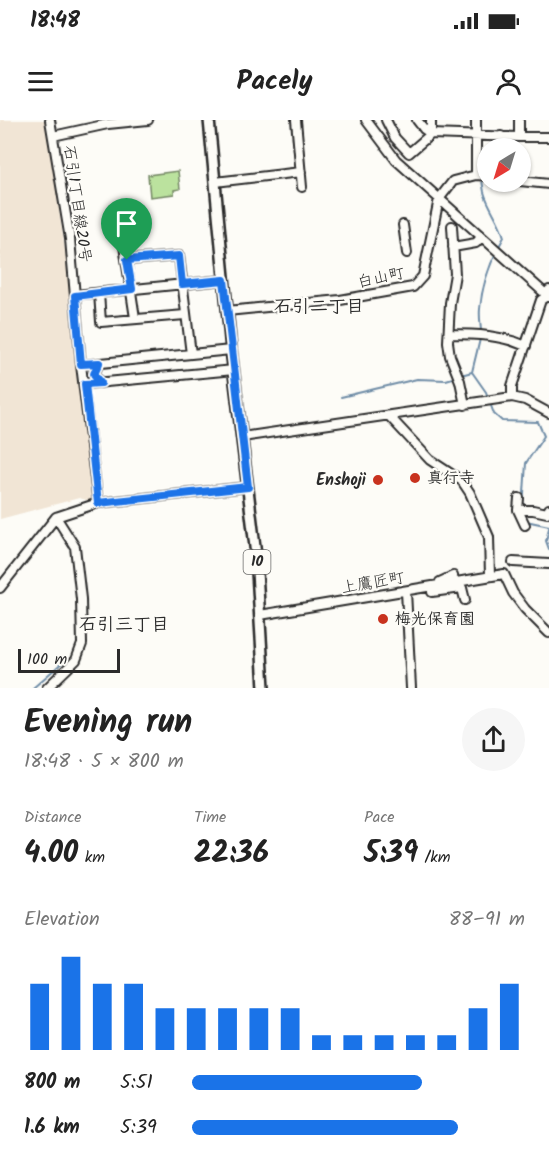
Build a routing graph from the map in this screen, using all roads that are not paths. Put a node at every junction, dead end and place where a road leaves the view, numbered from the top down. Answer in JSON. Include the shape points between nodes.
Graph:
{"nodes":[{"id":1,"x":50,"y":120,"type":"edge"},
{"id":2,"x":148,"y":120,"type":"edge"},
{"id":3,"x":209,"y":120,"type":"edge"},
{"id":4,"x":296,"y":120,"type":"edge"},
{"id":5,"x":366,"y":120,"type":"edge"},
{"id":6,"x":386,"y":120,"type":"edge"},
{"id":7,"x":417,"y":120,"type":"edge"},
{"id":8,"x":431,"y":120,"type":"edge"},
{"id":9,"x":476,"y":120,"type":"edge"},
{"id":10,"x":519,"y":120,"type":"edge"},
{"id":11,"x":431,"y":134,"type":"junction"},
{"id":12,"x":53,"y":136,"type":"junction"},
{"id":13,"x":476,"y":136,"type":"junction"},
{"id":14,"x":501,"y":136,"type":"joint"},
{"id":15,"x":519,"y":137,"type":"junction"},
{"id":16,"x":549,"y":137,"type":"edge"},
{"id":17,"x":301,"y":172,"type":"junction"},
{"id":18,"x":476,"y":175,"type":"joint"},
{"id":19,"x":215,"y":182,"type":"junction"},
{"id":20,"x":531,"y":182,"type":"edge"},
{"id":21,"x":549,"y":184,"type":"edge"},
{"id":22,"x":302,"y":187,"type":"dead end"},
{"id":23,"x":439,"y":199,"type":"junction"},
{"id":24,"x":403,"y":225,"type":"dead end"},
{"id":25,"x":452,"y":226,"type":"dead end"},
{"id":26,"x":481,"y":237,"type":"junction"},
{"id":27,"x":124,"y":246,"type":"dead end"},
{"id":28,"x":453,"y":247,"type":"junction"},
{"id":29,"x":406,"y":253,"type":"dead end"},
{"id":30,"x":127,"y":260,"type":"junction"},
{"id":31,"x":224,"y":280,"type":"junction"},
{"id":32,"x":182,"y":284,"type":"junction"},
{"id":33,"x":132,"y":289,"type":"junction"},
{"id":34,"x":99,"y":293,"type":"junction"},
{"id":35,"x":548,"y":294,"type":"edge"},
{"id":36,"x":75,"y":296,"type":"junction"},
{"id":37,"x":227,"y":311,"type":"junction"},
{"id":38,"x":185,"y":315,"type":"junction"},
{"id":39,"x":135,"y":318,"type":"junction"},
{"id":40,"x":449,"y":334,"type":"junction"},
{"id":41,"x":526,"y":346,"type":"junction"},
{"id":42,"x":231,"y":350,"type":"junction"},
{"id":43,"x":191,"y":354,"type":"junction"},
{"id":44,"x":99,"y":363,"type":"junction"},
{"id":45,"x":81,"y":364,"type":"junction"},
{"id":46,"x":234,"y":370,"type":"junction"},
{"id":47,"x":101,"y":383,"type":"junction"},
{"id":48,"x":85,"y":384,"type":"junction"},
{"id":49,"x":512,"y":397,"type":"junction"},
{"id":50,"x":464,"y":405,"type":"junction"},
{"id":51,"x":549,"y":413,"type":"edge"},
{"id":52,"x":389,"y":416,"type":"junction"},
{"id":53,"x":242,"y":437,"type":"junction"},
{"id":54,"x":248,"y":487,"type":"junction"},
{"id":55,"x":519,"y":498,"type":"dead end"},
{"id":56,"x":98,"y":503,"type":"junction"},
{"id":57,"x":549,"y":509,"type":"edge"},
{"id":58,"x":518,"y":510,"type":"junction"},
{"id":59,"x":56,"y":517,"type":"junction"},
{"id":60,"x":525,"y":525,"type":"dead end"},
{"id":61,"x":513,"y":562,"type":"dead end"},
{"id":62,"x":549,"y":564,"type":"edge"},
{"id":63,"x":453,"y":576,"type":"dead end"},
{"id":64,"x":490,"y":576,"type":"junction"},
{"id":65,"x":0,"y":588,"type":"edge"},
{"id":66,"x":424,"y":588,"type":"junction"},
{"id":67,"x":406,"y":591,"type":"junction"},
{"id":68,"x":465,"y":600,"type":"dead end"},
{"id":69,"x":260,"y":615,"type":"junction"},
{"id":70,"x":549,"y":633,"type":"edge"},
{"id":71,"x":47,"y":688,"type":"edge"},
{"id":72,"x":264,"y":688,"type":"edge"},
{"id":73,"x":411,"y":688,"type":"edge"}],
"edges":[{"from":1,"to":12,"type":"street","name":"石引1丁目線20号"},
{"from":2,"to":12,"type":"street"},
{"from":3,"to":19,"type":"main road","number":"10"},
{"from":4,"to":17,"type":"street"},
{"from":5,"to":23,"type":"street","via":[[386,149]]},
{"from":6,"to":11,"type":"street","via":[[409,153]]},
{"from":7,"to":11,"type":"street"},
{"from":8,"to":11,"type":"street"},
{"from":9,"to":13,"type":"street"},
{"from":10,"to":15,"type":"street"},
{"from":11,"to":13,"type":"street"},
{"from":12,"to":36,"type":"street","name":"石引1丁目線20号"},
{"from":13,"to":14,"type":"street"},
{"from":13,"to":18,"type":"street"},
{"from":14,"to":15,"type":"street"},
{"from":15,"to":16,"type":"street"},
{"from":17,"to":19,"type":"street"},
{"from":17,"to":22,"type":"street"},
{"from":18,"to":23,"type":"street","via":[[453,181]]},
{"from":19,"to":31,"type":"main road","number":"10"},
{"from":20,"to":21,"type":"street"},
{"from":23,"to":26,"type":"street"},
{"from":23,"to":37,"type":"street","name":"白山町","via":[[423,276],[413,287],[340,300]]},
{"from":24,"to":29,"type":"street"},
{"from":25,"to":28,"type":"street"},
{"from":26,"to":28,"type":"street","via":[[476,243]]},
{"from":26,"to":35,"type":"street"},
{"from":27,"to":30,"type":"street"},
{"from":28,"to":40,"type":"street","via":[[455,274]]},
{"from":30,"to":32,"type":"street","via":[[179,256]]},
{"from":30,"to":33,"type":"street"},
{"from":31,"to":32,"type":"street"},
{"from":31,"to":37,"type":"main road","number":"10"},
{"from":32,"to":33,"type":"street"},
{"from":32,"to":38,"type":"street"},
{"from":33,"to":34,"type":"street"},
{"from":33,"to":39,"type":"street"},
{"from":34,"to":36,"type":"street"},
{"from":34,"to":39,"type":"street","via":[[101,322]]},
{"from":35,"to":41,"type":"street","via":[[541,300]]},
{"from":36,"to":45,"type":"street","name":"石引1丁目線20号"},
{"from":37,"to":42,"type":"main road","number":"10"},
{"from":38,"to":39,"type":"street"},
{"from":38,"to":43,"type":"street"},
{"from":40,"to":41,"type":"street","via":[[481,334]]},
{"from":40,"to":50,"type":"street","via":[[450,356]]},
{"from":41,"to":49,"type":"street"},
{"from":42,"to":43,"type":"street"},
{"from":42,"to":46,"type":"main road","number":"10"},
{"from":43,"to":44,"type":"street"},
{"from":44,"to":45,"type":"street"},
{"from":44,"to":47,"type":"street","via":[[94,374]]},
{"from":45,"to":48,"type":"street","name":"石引1丁目線20号"},
{"from":46,"to":47,"type":"street"},
{"from":46,"to":53,"type":"main road","number":"10"},
{"from":47,"to":48,"type":"street"},
{"from":48,"to":56,"type":"street","name":"石引1丁目線20号"},
{"from":49,"to":50,"type":"street"},
{"from":49,"to":51,"type":"street","via":[[525,399]]},
{"from":50,"to":52,"type":"street"},
{"from":52,"to":53,"type":"street"},
{"from":52,"to":64,"type":"street","via":[[430,460],[462,481],[470,493],[489,537]]},
{"from":53,"to":54,"type":"main road","number":"10"},
{"from":54,"to":56,"type":"street"},
{"from":54,"to":69,"type":"main road","number":"10"},
{"from":55,"to":58,"type":"street"},
{"from":56,"to":59,"type":"street"},
{"from":57,"to":58,"type":"street","via":[[547,513]]},
{"from":58,"to":60,"type":"street"},
{"from":59,"to":65,"type":"street"},
{"from":59,"to":71,"type":"street","via":[[75,548],[82,644],[76,660]]},
{"from":61,"to":62,"type":"street"},
{"from":63,"to":66,"type":"street"},
{"from":64,"to":66,"type":"street","name":"上鷹匠町"},
{"from":64,"to":70,"type":"street","via":[[504,574],[525,609]]},
{"from":66,"to":67,"type":"street","name":"上鷹匠町"},
{"from":66,"to":68,"type":"street","via":[[432,592],[462,588]]},
{"from":67,"to":69,"type":"street","name":"上鷹匠町"},
{"from":67,"to":73,"type":"street"},
{"from":69,"to":72,"type":"main road","number":"10"}]}
